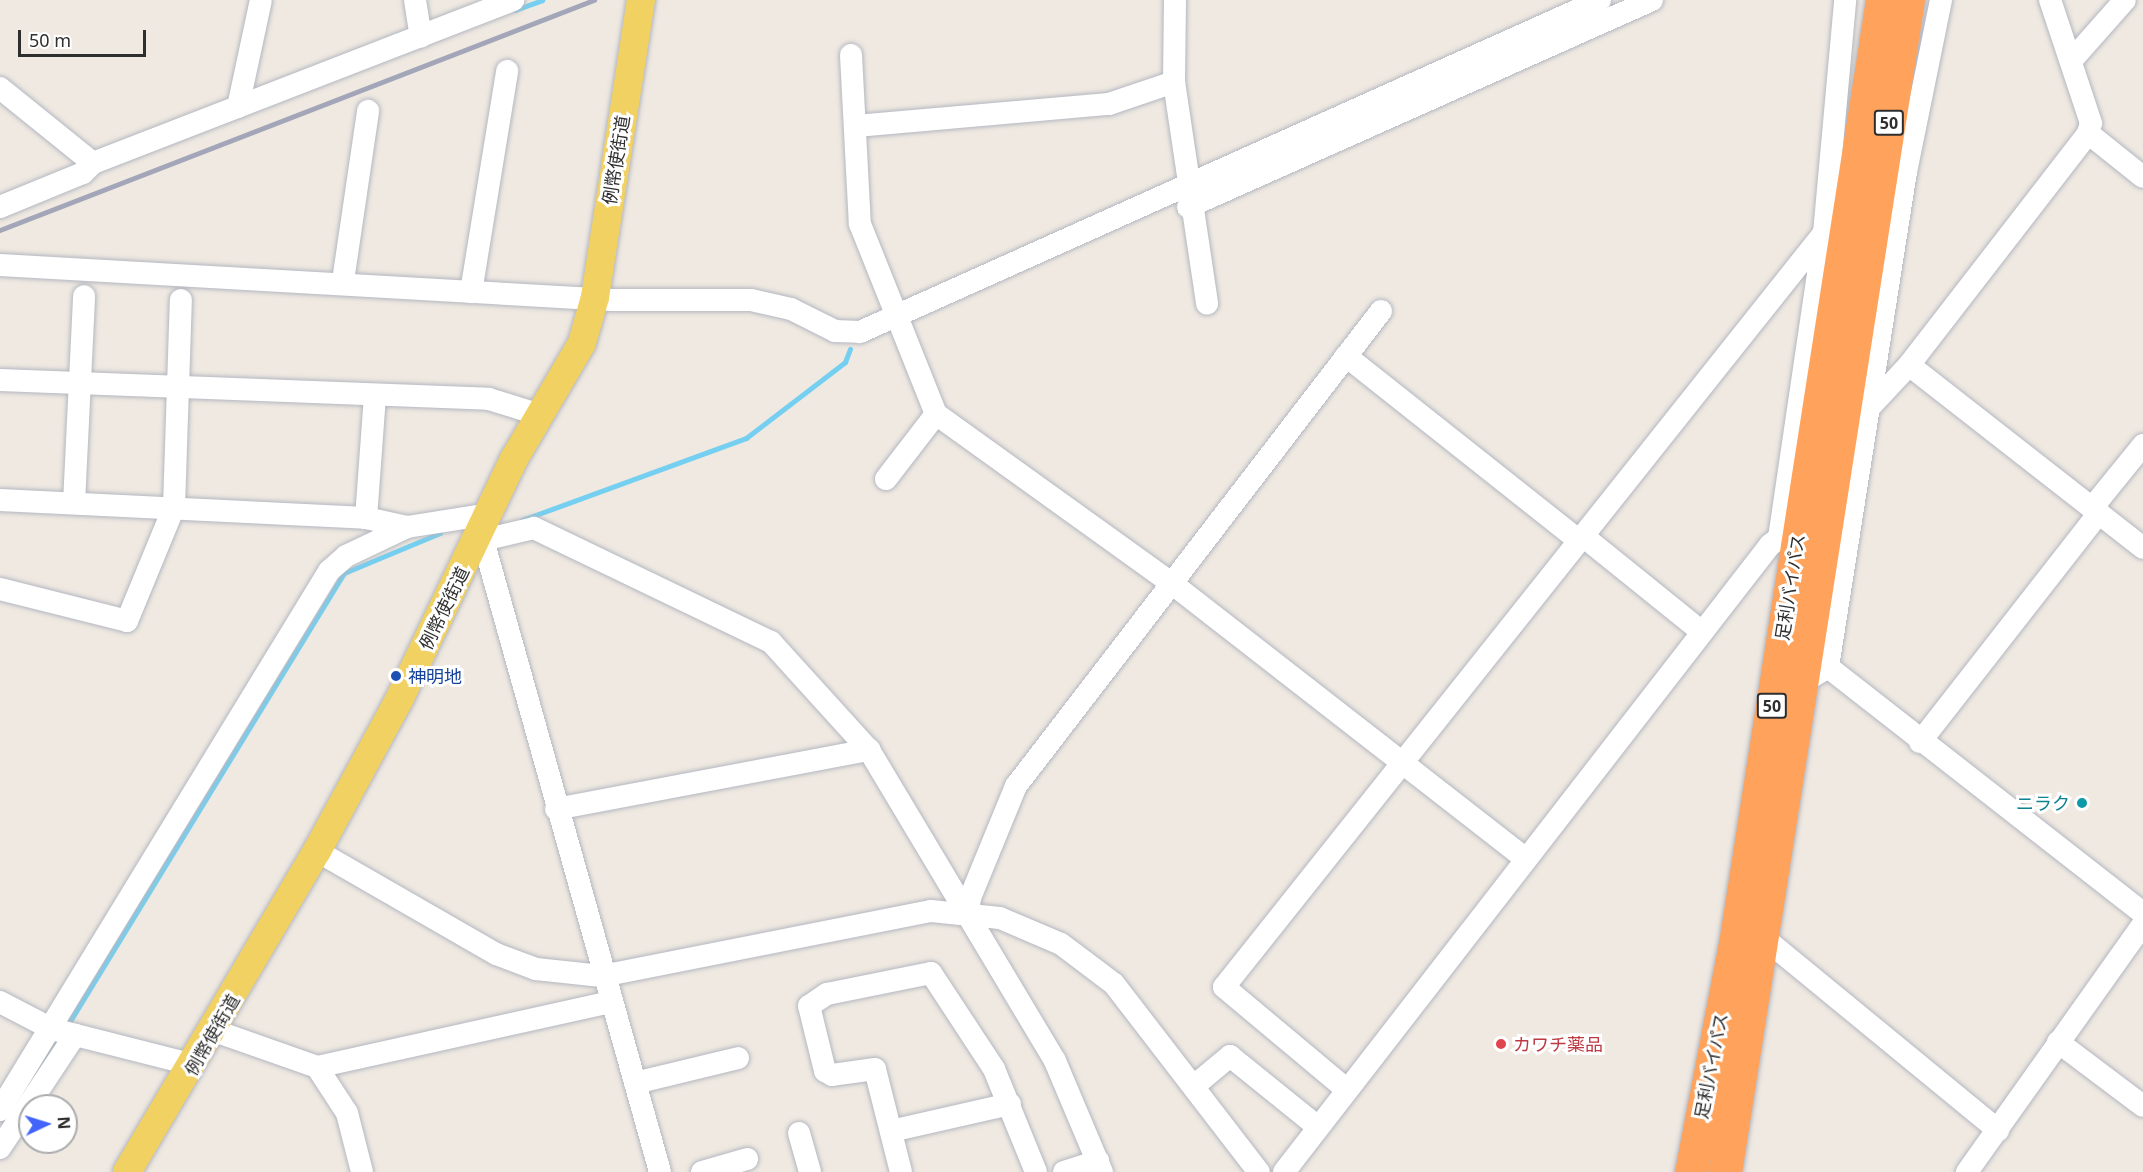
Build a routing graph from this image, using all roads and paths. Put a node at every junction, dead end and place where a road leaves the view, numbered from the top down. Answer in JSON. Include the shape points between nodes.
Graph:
{"nodes":[{"id":1,"x":261,"y":0,"type":"edge"},
{"id":2,"x":415,"y":0,"type":"edge"},
{"id":3,"x":513,"y":0,"type":"edge"},
{"id":4,"x":641,"y":0,"type":"edge"},
{"id":5,"x":1175,"y":0,"type":"edge"},
{"id":6,"x":1600,"y":0,"type":"edge"},
{"id":7,"x":1652,"y":0,"type":"edge"},
{"id":8,"x":1845,"y":0,"type":"edge"},
{"id":9,"x":1882,"y":0,"type":"edge"},
{"id":10,"x":1908,"y":0,"type":"edge"},
{"id":11,"x":1941,"y":0,"type":"edge"},
{"id":12,"x":2050,"y":0,"type":"edge"},
{"id":13,"x":2125,"y":0,"type":"edge"},
{"id":14,"x":421,"y":37,"type":"junction"},
{"id":15,"x":852,"y":55,"type":"dead end"},
{"id":16,"x":2071,"y":62,"type":"junction"},
{"id":17,"x":507,"y":71,"type":"dead end"},
{"id":18,"x":1174,"y":82,"type":"junction"},
{"id":19,"x":0,"y":88,"type":"edge"},
{"id":20,"x":0,"y":107,"type":"edge"},
{"id":21,"x":237,"y":107,"type":"junction"},
{"id":22,"x":368,"y":111,"type":"dead end"},
{"id":23,"x":856,"y":126,"type":"junction"},
{"id":24,"x":2088,"y":133,"type":"junction"},
{"id":25,"x":88,"y":168,"type":"junction"},
{"id":26,"x":2143,"y":177,"type":"edge"},
{"id":27,"x":1191,"y":181,"type":"junction"},
{"id":28,"x":0,"y":207,"type":"edge"},
{"id":29,"x":1188,"y":207,"type":"junction"},
{"id":30,"x":1846,"y":239,"type":"junction"},
{"id":31,"x":0,"y":265,"type":"edge"},
{"id":32,"x":343,"y":281,"type":"junction"},
{"id":33,"x":471,"y":292,"type":"junction"},
{"id":34,"x":84,"y":296,"type":"dead end"},
{"id":35,"x":595,"y":297,"type":"junction"},
{"id":36,"x":181,"y":300,"type":"dead end"},
{"id":37,"x":1207,"y":304,"type":"dead end"},
{"id":38,"x":1381,"y":311,"type":"dead end"},
{"id":39,"x":895,"y":313,"type":"junction"},
{"id":40,"x":1346,"y":356,"type":"junction"},
{"id":41,"x":1909,"y":365,"type":"junction"},
{"id":42,"x":0,"y":380,"type":"edge"},
{"id":43,"x":78,"y":382,"type":"junction"},
{"id":44,"x":179,"y":385,"type":"junction"},
{"id":45,"x":375,"y":395,"type":"junction"},
{"id":46,"x":1867,"y":410,"type":"junction"},
{"id":47,"x":936,"y":414,"type":"junction"},
{"id":48,"x":540,"y":415,"type":"junction"},
{"id":49,"x":2143,"y":445,"type":"edge"},
{"id":50,"x":886,"y":479,"type":"dead end"},
{"id":51,"x":0,"y":500,"type":"edge"},
{"id":52,"x":74,"y":503,"type":"junction"},
{"id":53,"x":174,"y":507,"type":"junction"},
{"id":54,"x":2095,"y":511,"type":"junction"},
{"id":55,"x":366,"y":518,"type":"junction"},
{"id":56,"x":485,"y":525,"type":"junction"},
{"id":57,"x":407,"y":527,"type":"junction"},
{"id":58,"x":1581,"y":538,"type":"junction"},
{"id":59,"x":1788,"y":541,"type":"junction"},
{"id":60,"x":2143,"y":548,"type":"edge"},
{"id":61,"x":1174,"y":585,"type":"junction"},
{"id":62,"x":0,"y":589,"type":"edge"},
{"id":63,"x":1702,"y":632,"type":"junction"},
{"id":64,"x":1828,"y":667,"type":"junction"},
{"id":65,"x":1800,"y":684,"type":"junction"},
{"id":66,"x":1920,"y":742,"type":"junction"},
{"id":67,"x":869,"y":750,"type":"junction"},
{"id":68,"x":1401,"y":762,"type":"junction"},
{"id":69,"x":556,"y":809,"type":"junction"},
{"id":70,"x":317,"y":851,"type":"junction"},
{"id":71,"x":1526,"y":859,"type":"junction"},
{"id":72,"x":2143,"y":913,"type":"edge"},
{"id":73,"x":968,"y":914,"type":"junction"},
{"id":74,"x":2143,"y":924,"type":"edge"},
{"id":75,"x":1764,"y":938,"type":"junction"},
{"id":76,"x":602,"y":976,"type":"junction"},
{"id":77,"x":0,"y":1002,"type":"edge"},
{"id":78,"x":609,"y":1002,"type":"junction"},
{"id":79,"x":215,"y":1031,"type":"junction"},
{"id":80,"x":64,"y":1032,"type":"junction"},
{"id":81,"x":2058,"y":1042,"type":"junction"},
{"id":82,"x":738,"y":1058,"type":"dead end"},
{"id":83,"x":194,"y":1065,"type":"junction"},
{"id":84,"x":316,"y":1067,"type":"junction"},
{"id":85,"x":635,"y":1083,"type":"junction"},
{"id":86,"x":1194,"y":1086,"type":"junction"},
{"id":87,"x":1346,"y":1089,"type":"junction"},
{"id":88,"x":1010,"y":1104,"type":"junction"},
{"id":89,"x":2143,"y":1106,"type":"edge"},
{"id":90,"x":0,"y":1110,"type":"edge"},
{"id":91,"x":1318,"y":1127,"type":"junction"},
{"id":92,"x":1998,"y":1130,"type":"junction"},
{"id":93,"x":891,"y":1131,"type":"junction"},
{"id":94,"x":799,"y":1132,"type":"dead end"},
{"id":95,"x":0,"y":1148,"type":"edge"},
{"id":96,"x":747,"y":1159,"type":"dead end"},
{"id":97,"x":1100,"y":1167,"type":"edge"},
{"id":98,"x":127,"y":1172,"type":"edge"},
{"id":99,"x":362,"y":1172,"type":"edge"},
{"id":100,"x":660,"y":1172,"type":"edge"},
{"id":101,"x":702,"y":1172,"type":"edge"},
{"id":102,"x":810,"y":1172,"type":"edge"},
{"id":103,"x":901,"y":1172,"type":"edge"},
{"id":104,"x":1036,"y":1172,"type":"edge"},
{"id":105,"x":1064,"y":1172,"type":"edge"},
{"id":106,"x":1258,"y":1172,"type":"edge"},
{"id":107,"x":1284,"y":1172,"type":"edge"},
{"id":108,"x":1691,"y":1172,"type":"edge"},
{"id":109,"x":1725,"y":1172,"type":"edge"},
{"id":110,"x":1967,"y":1172,"type":"edge"}],
"edges":[{"from":1,"to":21,"type":"street"},
{"from":2,"to":14,"type":"street"},
{"from":3,"to":14,"type":"street"},
{"from":4,"to":35,"type":"main road","name":"例幣使街道"},
{"from":5,"to":18,"type":"street"},
{"from":6,"to":27,"type":"street"},
{"from":7,"to":29,"type":"street"},
{"from":8,"to":30,"type":"street"},
{"from":9,"to":30,"type":"highway","name":"足利バイパス","number":"50"},
{"from":10,"to":30,"type":"highway","name":"足利バイパス","number":"50"},
{"from":11,"to":46,"type":"street"},
{"from":12,"to":16,"type":"street"},
{"from":13,"to":16,"type":"street"},
{"from":14,"to":21,"type":"street"},
{"from":15,"to":23,"type":"street"},
{"from":16,"to":24,"type":"street","via":[[2091,123]]},
{"from":17,"to":33,"type":"street"},
{"from":18,"to":23,"type":"street","via":[[1109,104]]},
{"from":18,"to":27,"type":"street"},
{"from":19,"to":25,"type":"street"},
{"from":20,"to":25,"type":"street"},
{"from":21,"to":25,"type":"street"},
{"from":22,"to":32,"type":"street"},
{"from":23,"to":39,"type":"street","via":[[860,224]]},
{"from":24,"to":26,"type":"street"},
{"from":24,"to":41,"type":"street"},
{"from":25,"to":28,"type":"street"},
{"from":27,"to":29,"type":"street"},
{"from":27,"to":39,"type":"street"},
{"from":29,"to":37,"type":"street"},
{"from":30,"to":58,"type":"street"},
{"from":30,"to":59,"type":"highway","name":"足利バイパス","number":"50"},
{"from":30,"to":65,"type":"highway","name":"足利バイパス","number":"50"},
{"from":31,"to":32,"type":"street"},
{"from":32,"to":33,"type":"street"},
{"from":33,"to":35,"type":"street"},
{"from":34,"to":43,"type":"street"},
{"from":35,"to":39,"type":"street","via":[[769,302],[846,333],[860,332]]},
{"from":35,"to":48,"type":"main road","name":"例幣使街道","via":[[582,343]]},
{"from":36,"to":44,"type":"street"},
{"from":38,"to":40,"type":"street"},
{"from":39,"to":47,"type":"street"},
{"from":40,"to":58,"type":"street"},
{"from":40,"to":61,"type":"street"},
{"from":41,"to":46,"type":"street"},
{"from":41,"to":54,"type":"street"},
{"from":42,"to":43,"type":"street"},
{"from":43,"to":44,"type":"street"},
{"from":43,"to":52,"type":"street"},
{"from":44,"to":45,"type":"street"},
{"from":44,"to":53,"type":"street"},
{"from":45,"to":48,"type":"street","via":[[489,399]]},
{"from":45,"to":55,"type":"street"},
{"from":46,"to":64,"type":"street"},
{"from":47,"to":50,"type":"street"},
{"from":47,"to":61,"type":"street"},
{"from":48,"to":56,"type":"main road","name":"例幣使街道"},
{"from":49,"to":54,"type":"street"},
{"from":51,"to":52,"type":"street"},
{"from":52,"to":53,"type":"street"},
{"from":53,"to":55,"type":"street"},
{"from":53,"to":62,"type":"street","via":[[127,621]]},
{"from":54,"to":60,"type":"street"},
{"from":54,"to":66,"type":"street"},
{"from":55,"to":57,"type":"street"},
{"from":56,"to":57,"type":"street"},
{"from":56,"to":67,"type":"street","via":[[534,528],[721,614],[771,642]]},
{"from":56,"to":69,"type":"street"},
{"from":56,"to":70,"type":"main road","name":"例幣使街道","via":[[399,700]]},
{"from":57,"to":80,"type":"street","via":[[346,556],[329,571]]},
{"from":58,"to":63,"type":"street"},
{"from":58,"to":68,"type":"street"},
{"from":59,"to":63,"type":"street"},
{"from":59,"to":108,"type":"highway","name":"足利バイパス","number":"50","via":[[1735,944]]},
{"from":61,"to":68,"type":"street"},
{"from":61,"to":73,"type":"street","via":[[1016,786],[970,898]]},
{"from":63,"to":71,"type":"street"},
{"from":64,"to":65,"type":"street"},
{"from":64,"to":66,"type":"street"},
{"from":65,"to":75,"type":"highway","name":"足利バイパス","number":"50"},
{"from":66,"to":72,"type":"street"},
{"from":67,"to":69,"type":"street"},
{"from":67,"to":73,"type":"street"},
{"from":68,"to":71,"type":"street"},
{"from":68,"to":87,"type":"street","via":[[1224,987]]},
{"from":69,"to":76,"type":"street"},
{"from":70,"to":76,"type":"street","via":[[496,954],[536,969]]},
{"from":70,"to":79,"type":"main road","name":"例幣使街道"},
{"from":71,"to":87,"type":"street"},
{"from":73,"to":76,"type":"street","via":[[931,911],[867,921]]},
{"from":73,"to":86,"type":"street","via":[[1032,929],[1086,961],[1114,984]]},
{"from":73,"to":97,"type":"street","via":[[1055,1061]]},
{"from":74,"to":81,"type":"street"},
{"from":75,"to":92,"type":"street"},
{"from":75,"to":109,"type":"highway","name":"足利バイパス","number":"50"},
{"from":76,"to":78,"type":"street"},
{"from":77,"to":80,"type":"street"},
{"from":78,"to":84,"type":"street"},
{"from":78,"to":85,"type":"street"},
{"from":79,"to":83,"type":"main road","name":"例幣使街道"},
{"from":79,"to":84,"type":"street"},
{"from":80,"to":83,"type":"street"},
{"from":80,"to":90,"type":"street"},
{"from":80,"to":95,"type":"street"},
{"from":81,"to":89,"type":"street"},
{"from":81,"to":92,"type":"street"},
{"from":82,"to":85,"type":"street"},
{"from":83,"to":98,"type":"main road","name":"例幣使街道"},
{"from":84,"to":99,"type":"street","via":[[347,1113]]},
{"from":85,"to":100,"type":"street"},
{"from":86,"to":91,"type":"street","via":[[1230,1056]]},
{"from":86,"to":106,"type":"street"},
{"from":87,"to":91,"type":"street"},
{"from":88,"to":93,"type":"street"},
{"from":88,"to":93,"type":"street","via":[[994,1069],[931,973],[812,999],[825,1071],[875,1069]]},
{"from":88,"to":104,"type":"street"},
{"from":91,"to":107,"type":"street"},
{"from":92,"to":110,"type":"street"},
{"from":93,"to":103,"type":"street"},
{"from":94,"to":102,"type":"street"},
{"from":96,"to":101,"type":"street"},
{"from":97,"to":105,"type":"street"}]}
